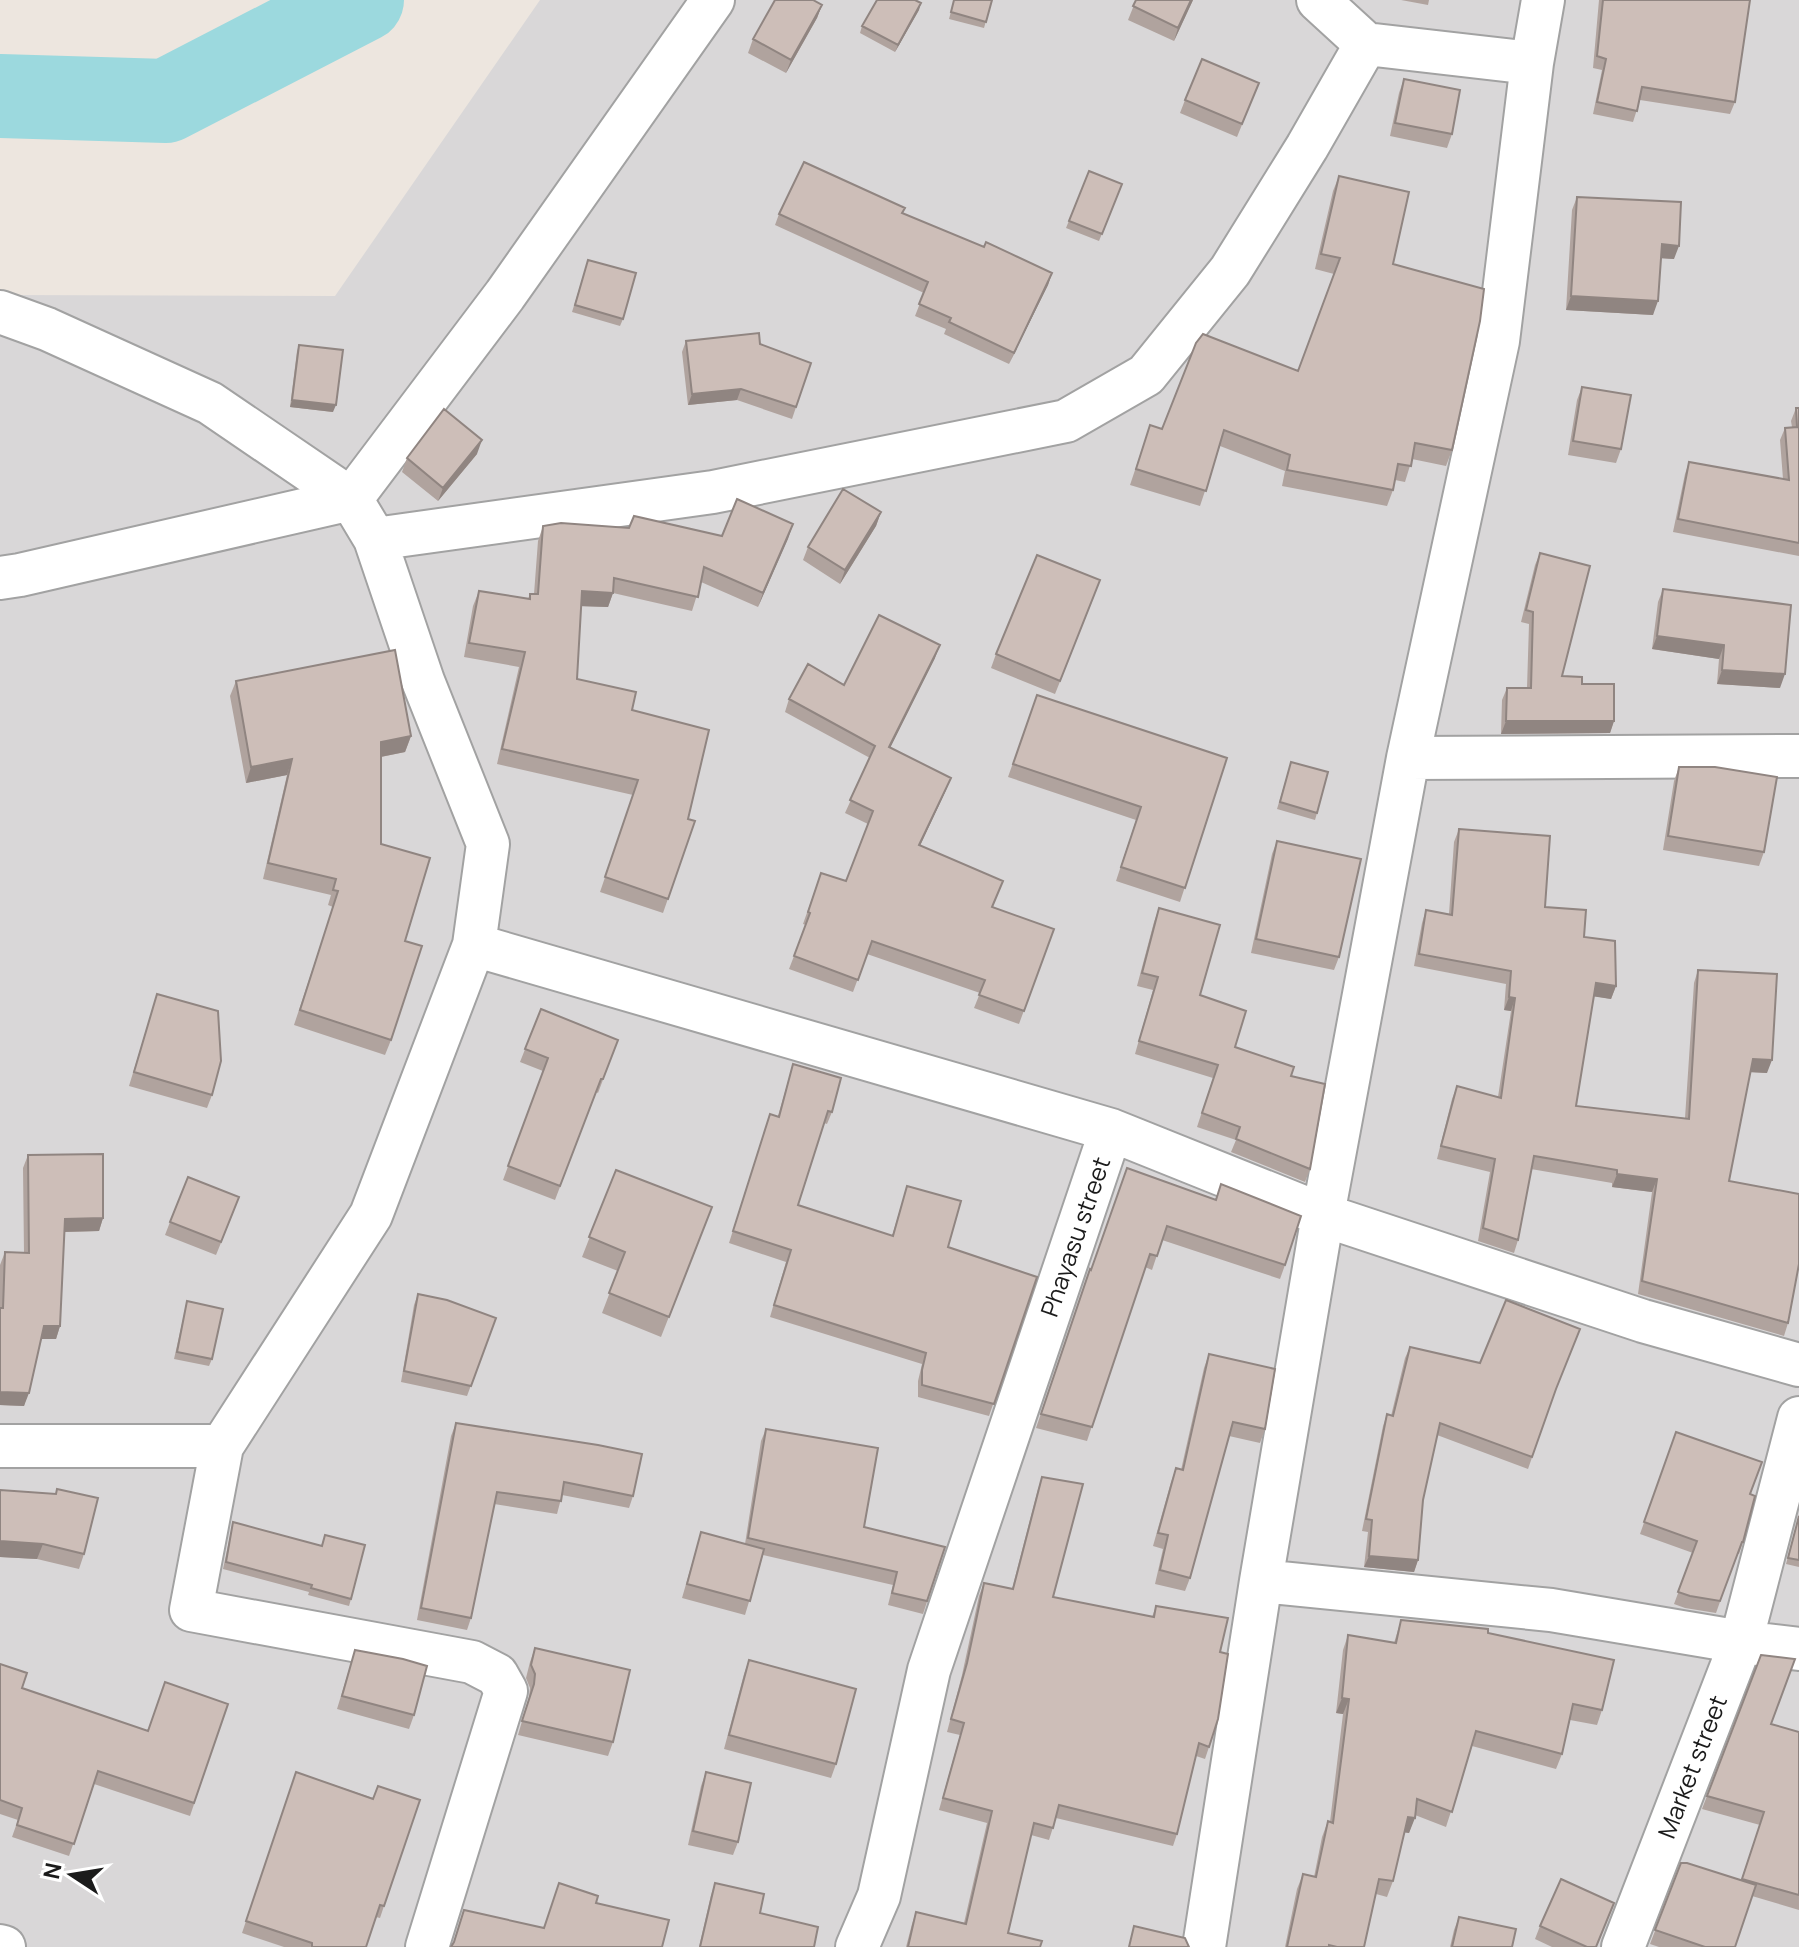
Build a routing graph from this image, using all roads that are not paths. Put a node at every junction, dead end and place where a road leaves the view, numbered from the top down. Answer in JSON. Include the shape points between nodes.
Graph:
{"nodes":[{"id":1,"x":713,"y":0,"type":"edge"},
{"id":2,"x":1318,"y":0,"type":"edge"},
{"id":3,"x":1543,"y":0,"type":"edge"},
{"id":4,"x":1366,"y":44,"type":"junction"},
{"id":5,"x":1532,"y":63,"type":"junction"},
{"id":6,"x":0,"y":312,"type":"edge"},
{"id":7,"x":351,"y":499,"type":"junction"},
{"id":8,"x":375,"y":539,"type":"junction"},
{"id":9,"x":0,"y":578,"type":"edge"},
{"id":10,"x":1799,"y":756,"type":"edge"},
{"id":11,"x":1408,"y":758,"type":"junction"},
{"id":12,"x":474,"y":945,"type":"junction"},
{"id":13,"x":1111,"y":1130,"type":"junction"},
{"id":14,"x":1323,"y":1215,"type":"junction"},
{"id":15,"x":1799,"y":1365,"type":"edge"},
{"id":16,"x":1799,"y":1418,"type":"edge"},
{"id":17,"x":0,"y":1446,"type":"edge"},
{"id":18,"x":222,"y":1446,"type":"junction"},
{"id":19,"x":1261,"y":1581,"type":"junction"},
{"id":20,"x":1741,"y":1642,"type":"junction"},
{"id":21,"x":1799,"y":1649,"type":"edge"},
{"id":22,"x":427,"y":1947,"type":"edge"},
{"id":23,"x":857,"y":1947,"type":"edge"},
{"id":24,"x":1204,"y":1947,"type":"edge"},
{"id":25,"x":1623,"y":1947,"type":"edge"}],
"edges":[{"from":1,"to":7,"type":"street","via":[[505,295]]},
{"from":2,"to":4,"type":"street"},
{"from":3,"to":5,"type":"street"},
{"from":4,"to":5,"type":"street"},
{"from":4,"to":8,"type":"street","via":[[1230,271],[1146,375],[1066,421],[713,492]]},
{"from":5,"to":11,"type":"street","via":[[1498,341]]},
{"from":6,"to":7,"type":"street","via":[[210,403]]},
{"from":7,"to":8,"type":"street"},
{"from":7,"to":9,"type":"street"},
{"from":8,"to":12,"type":"street","via":[[423,681],[488,844]]},
{"from":10,"to":11,"type":"street"},
{"from":11,"to":14,"type":"street"},
{"from":12,"to":13,"type":"street"},
{"from":12,"to":18,"type":"street","via":[[371,1215]]},
{"from":13,"to":14,"type":"street","name":"Phayasu street"},
{"from":13,"to":23,"type":"street","name":"Phayasu street","via":[[929,1670],[879,1896]]},
{"from":14,"to":15,"type":"street","name":"Phayasu street","via":[[1643,1321]]},
{"from":14,"to":19,"type":"street"},
{"from":16,"to":20,"type":"street","name":"Market street"},
{"from":17,"to":18,"type":"street"},
{"from":18,"to":22,"type":"street","via":[[191,1610],[472,1662],[497,1675],[506,1691]]},
{"from":19,"to":20,"type":"street","via":[[1551,1610]]},
{"from":19,"to":24,"type":"street"},
{"from":20,"to":21,"type":"street"},
{"from":20,"to":25,"type":"street","name":"Market street"}]}
